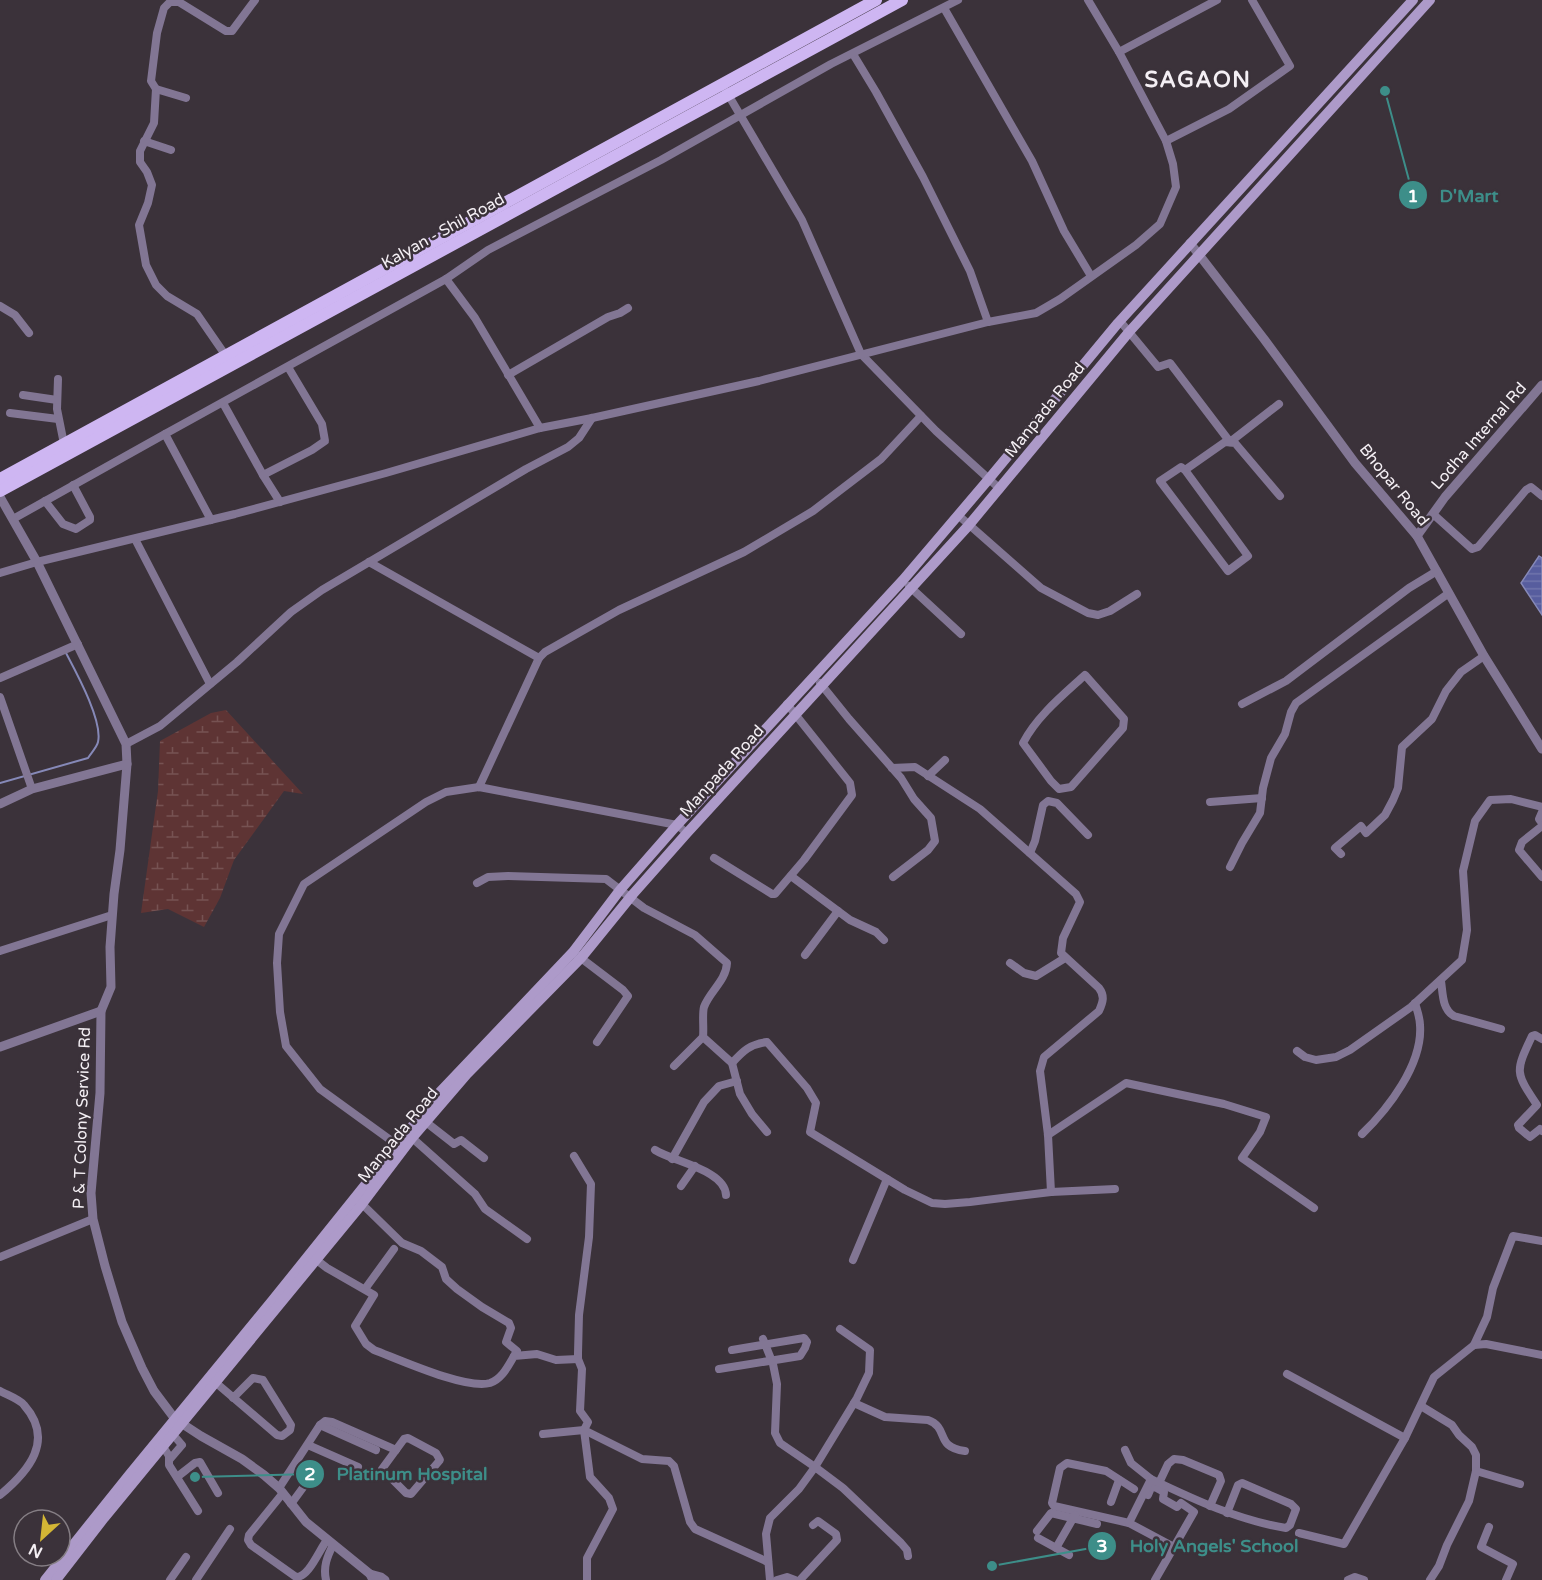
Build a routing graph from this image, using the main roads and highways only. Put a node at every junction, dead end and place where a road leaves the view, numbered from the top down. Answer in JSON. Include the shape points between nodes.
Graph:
{"nodes":[{"id":1,"x":876,"y":0,"type":"edge"},
{"id":2,"x":902,"y":0,"type":"edge"},
{"id":3,"x":1413,"y":0,"type":"edge"},
{"id":4,"x":1430,"y":0,"type":"edge"},
{"id":5,"x":726,"y":90,"type":"junction"},
{"id":6,"x":0,"y":479,"type":"edge"},
{"id":7,"x":0,"y":491,"type":"edge"},
{"id":8,"x":577,"y":955,"type":"junction"},
{"id":9,"x":225,"y":1365,"type":"junction"},
{"id":10,"x":179,"y":1421,"type":"junction"},
{"id":11,"x":171,"y":1431,"type":"junction"},
{"id":12,"x":132,"y":1478,"type":"junction"},
{"id":13,"x":72,"y":1552,"type":"edge"},
{"id":14,"x":57,"y":1568,"type":"edge"},
{"id":15,"x":45,"y":1580,"type":"edge"}],
"edges":[{"from":1,"to":5,"type":"main road","name":"Kalyan - Shil Road"},
{"from":2,"to":5,"type":"main road","name":"Kalyan - Shil Road"},
{"from":3,"to":8,"type":"main road","name":"Manpada Road","via":[[1119,321],[903,579],[620,890]]},
{"from":4,"to":8,"type":"main road","name":"Manpada Road","via":[[1130,332],[969,525]]},
{"from":5,"to":6,"type":"main road","name":"Kalyan - Shil Road"},
{"from":5,"to":7,"type":"main road","name":"Kalyan - Shil Road"},
{"from":8,"to":9,"type":"main road","name":"Manpada Road","via":[[422,1119]]},
{"from":9,"to":10,"type":"main road","name":"Manpada Road"},
{"from":9,"to":10,"type":"main road","name":"Manpada Road","via":[[215,1382]]},
{"from":10,"to":11,"type":"main road","name":"Manpada Road"},
{"from":11,"to":12,"type":"main road","name":"Manpada Road"},
{"from":11,"to":12,"type":"main road","name":"Manpada Road","via":[[164,1448]]},
{"from":12,"to":13,"type":"main road","name":"Manpada Road"},
{"from":14,"to":15,"type":"main road","name":"Manpada Road"}]}
